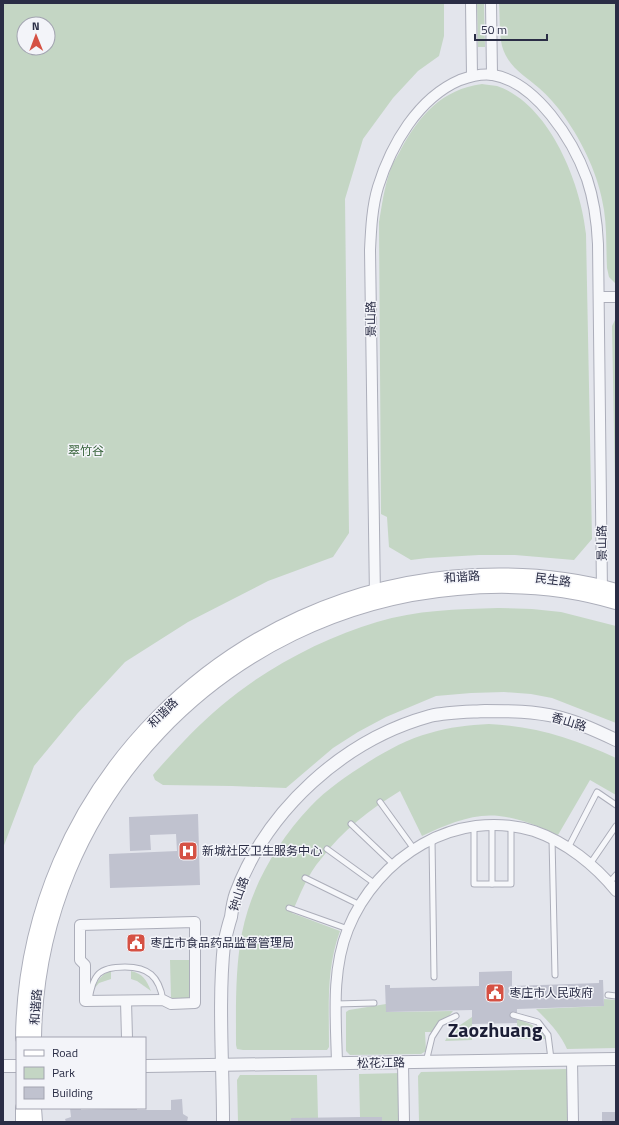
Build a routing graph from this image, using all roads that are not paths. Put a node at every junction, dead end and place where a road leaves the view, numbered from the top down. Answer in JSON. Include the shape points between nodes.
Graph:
{"nodes":[{"id":1,"x":471,"y":3,"type":"edge"},
{"id":2,"x":491,"y":3,"type":"edge"},
{"id":3,"x":492,"y":75,"type":"junction"},
{"id":4,"x":472,"y":76,"type":"junction"},
{"id":5,"x":598,"y":297,"type":"junction"},
{"id":6,"x":616,"y":297,"type":"edge"},
{"id":7,"x":489,"y":581,"type":"joint"},
{"id":8,"x":616,"y":591,"type":"edge"},
{"id":9,"x":602,"y":593,"type":"junction"},
{"id":10,"x":376,"y":596,"type":"junction"},
{"id":11,"x":616,"y":602,"type":"edge"},
{"id":12,"x":461,"y":712,"type":"joint"},
{"id":13,"x":616,"y":740,"type":"edge"},
{"id":14,"x":380,"y":802,"type":"dead end"},
{"id":15,"x":616,"y":805,"type":"edge"},
{"id":16,"x":351,"y":824,"type":"dead end"},
{"id":17,"x":492,"y":825,"type":"junction"},
{"id":18,"x":511,"y":826,"type":"junction"},
{"id":19,"x":616,"y":826,"type":"edge"},
{"id":20,"x":474,"y":827,"type":"junction"},
{"id":21,"x":432,"y":839,"type":"junction"},
{"id":22,"x":552,"y":839,"type":"junction"},
{"id":23,"x":568,"y":848,"type":"junction"},
{"id":24,"x":327,"y":849,"type":"dead end"},
{"id":25,"x":414,"y":849,"type":"junction"},
{"id":26,"x":393,"y":864,"type":"junction"},
{"id":27,"x":590,"y":864,"type":"junction"},
{"id":28,"x":305,"y":878,"type":"dead end"},
{"id":29,"x":612,"y":879,"type":"edge"},
{"id":30,"x":374,"y":883,"type":"junction"},
{"id":31,"x":492,"y":884,"type":"junction"},
{"id":32,"x":616,"y":891,"type":"edge"},
{"id":33,"x":360,"y":905,"type":"junction"},
{"id":34,"x":289,"y":908,"type":"dead end"},
{"id":35,"x":348,"y":929,"type":"junction"},
{"id":36,"x":555,"y":975,"type":"dead end"},
{"id":37,"x":434,"y":977,"type":"dead end"},
{"id":38,"x":608,"y":996,"type":"dead end"},
{"id":39,"x":616,"y":996,"type":"edge"},
{"id":40,"x":163,"y":1000,"type":"junction"},
{"id":41,"x":89,"y":1001,"type":"junction"},
{"id":42,"x":126,"y":1001,"type":"junction"},
{"id":43,"x":374,"y":1003,"type":"dead end"},
{"id":44,"x":336,"y":1004,"type":"junction"},
{"id":45,"x":513,"y":1015,"type":"dead end"},
{"id":46,"x":456,"y":1016,"type":"dead end"},
{"id":47,"x":23,"y":1037,"type":"edge"},
{"id":48,"x":34,"y":1037,"type":"edge"},
{"id":49,"x":127,"y":1037,"type":"edge"},
{"id":50,"x":616,"y":1059,"type":"edge"},
{"id":51,"x":551,"y":1060,"type":"junction"},
{"id":52,"x":572,"y":1060,"type":"junction"},
{"id":53,"x":426,"y":1062,"type":"junction"},
{"id":54,"x":337,"y":1063,"type":"junction"},
{"id":55,"x":403,"y":1063,"type":"junction"},
{"id":56,"x":223,"y":1065,"type":"junction"},
{"id":57,"x":3,"y":1066,"type":"edge"},
{"id":58,"x":16,"y":1066,"type":"edge"},
{"id":59,"x":146,"y":1066,"type":"edge"},
{"id":60,"x":23,"y":1109,"type":"edge"},
{"id":61,"x":34,"y":1109,"type":"edge"},
{"id":62,"x":23,"y":1122,"type":"edge"},
{"id":63,"x":35,"y":1122,"type":"edge"},
{"id":64,"x":223,"y":1122,"type":"edge"},
{"id":65,"x":404,"y":1122,"type":"edge"},
{"id":66,"x":573,"y":1122,"type":"edge"}],
"edges":[{"from":1,"to":4,"type":"street"},
{"from":2,"to":3,"type":"street"},
{"from":3,"to":4,"type":"street","name":"景山路"},
{"from":3,"to":5,"type":"street","name":"景山路","via":[[509,80],[527,91],[555,120],[577,156],[587,179],[597,224]]},
{"from":4,"to":10,"type":"street","name":"景山路","via":[[450,84],[434,96],[407,126],[384,169],[374,207],[370,250]]},
{"from":5,"to":6,"type":"street"},
{"from":5,"to":9,"type":"street","name":"景山路"},
{"from":7,"to":9,"type":"main road","name":"民生路","via":[[535,577]]},
{"from":7,"to":10,"type":"main road","name":"和谐路","via":[[441,578],[407,583]]},
{"from":8,"to":9,"type":"main road","name":"民生路"},
{"from":9,"to":11,"type":"main road","name":"民生路"},
{"from":10,"to":47,"type":"main road","name":"和谐路","via":[[338,602],[310,613],[249,644],[173,702],[133,744],[79,822],[55,876],[35,936],[25,996]]},
{"from":10,"to":48,"type":"main road","name":"和谐路","via":[[314,623],[255,654],[181,710],[141,751],[92,822],[65,880],[54,911],[41,964]]},
{"from":12,"to":13,"type":"street","name":"香山路","via":[[520,711],[558,717]]},
{"from":12,"to":56,"type":"street","name":"钟山路","via":[[431,716],[398,727],[356,748],[312,782],[283,812],[255,852],[236,894],[225,943],[221,992]]},
{"from":14,"to":25,"type":"lane"},
{"from":15,"to":23,"type":"lane","via":[[597,792]]},
{"from":16,"to":26,"type":"lane"},
{"from":17,"to":18,"type":"street"},
{"from":17,"to":20,"type":"street"},
{"from":17,"to":31,"type":"lane"},
{"from":18,"to":22,"type":"street","via":[[534,831]]},
{"from":18,"to":31,"type":"lane","via":[[512,884]]},
{"from":19,"to":27,"type":"lane"},
{"from":20,"to":21,"type":"street","via":[[452,831]]},
{"from":20,"to":31,"type":"lane","via":[[474,884]]},
{"from":21,"to":25,"type":"street"},
{"from":21,"to":37,"type":"lane"},
{"from":22,"to":23,"type":"street"},
{"from":22,"to":36,"type":"lane"},
{"from":23,"to":27,"type":"street"},
{"from":24,"to":30,"type":"lane"},
{"from":25,"to":26,"type":"street"},
{"from":26,"to":30,"type":"street"},
{"from":27,"to":29,"type":"street"},
{"from":28,"to":33,"type":"lane"},
{"from":29,"to":32,"type":"street"},
{"from":30,"to":33,"type":"street"},
{"from":33,"to":35,"type":"street"},
{"from":34,"to":35,"type":"lane"},
{"from":35,"to":44,"type":"street","via":[[336,980]]},
{"from":38,"to":39,"type":"lane"},
{"from":40,"to":41,"type":"lane","via":[[152,974],[144,969],[110,967],[100,972],[94,980]]},
{"from":40,"to":41,"type":"street","via":[[171,1004],[195,1002],[195,922],[80,925],[80,960],[85,965],[85,1001]]},
{"from":40,"to":42,"type":"street"},
{"from":41,"to":42,"type":"street"},
{"from":42,"to":49,"type":"street"},
{"from":43,"to":44,"type":"lane"},
{"from":44,"to":54,"type":"street"},
{"from":45,"to":51,"type":"lane","via":[[538,1022],[548,1035]]},
{"from":46,"to":53,"type":"lane","via":[[441,1023],[432,1036]]},
{"from":50,"to":52,"type":"street","name":"松花江路"},
{"from":51,"to":52,"type":"street","name":"松花江路"},
{"from":51,"to":53,"type":"street","name":"松花江路"},
{"from":52,"to":66,"type":"street"},
{"from":53,"to":55,"type":"street","name":"松花江路"},
{"from":54,"to":55,"type":"street","name":"松花江路"},
{"from":54,"to":56,"type":"street","name":"松花江路"},
{"from":55,"to":65,"type":"street"},
{"from":56,"to":59,"type":"street","name":"松花江路"},
{"from":56,"to":64,"type":"street","name":"钟山路"},
{"from":57,"to":58,"type":"street"},
{"from":60,"to":62,"type":"main road"},
{"from":61,"to":63,"type":"main road"}]}
